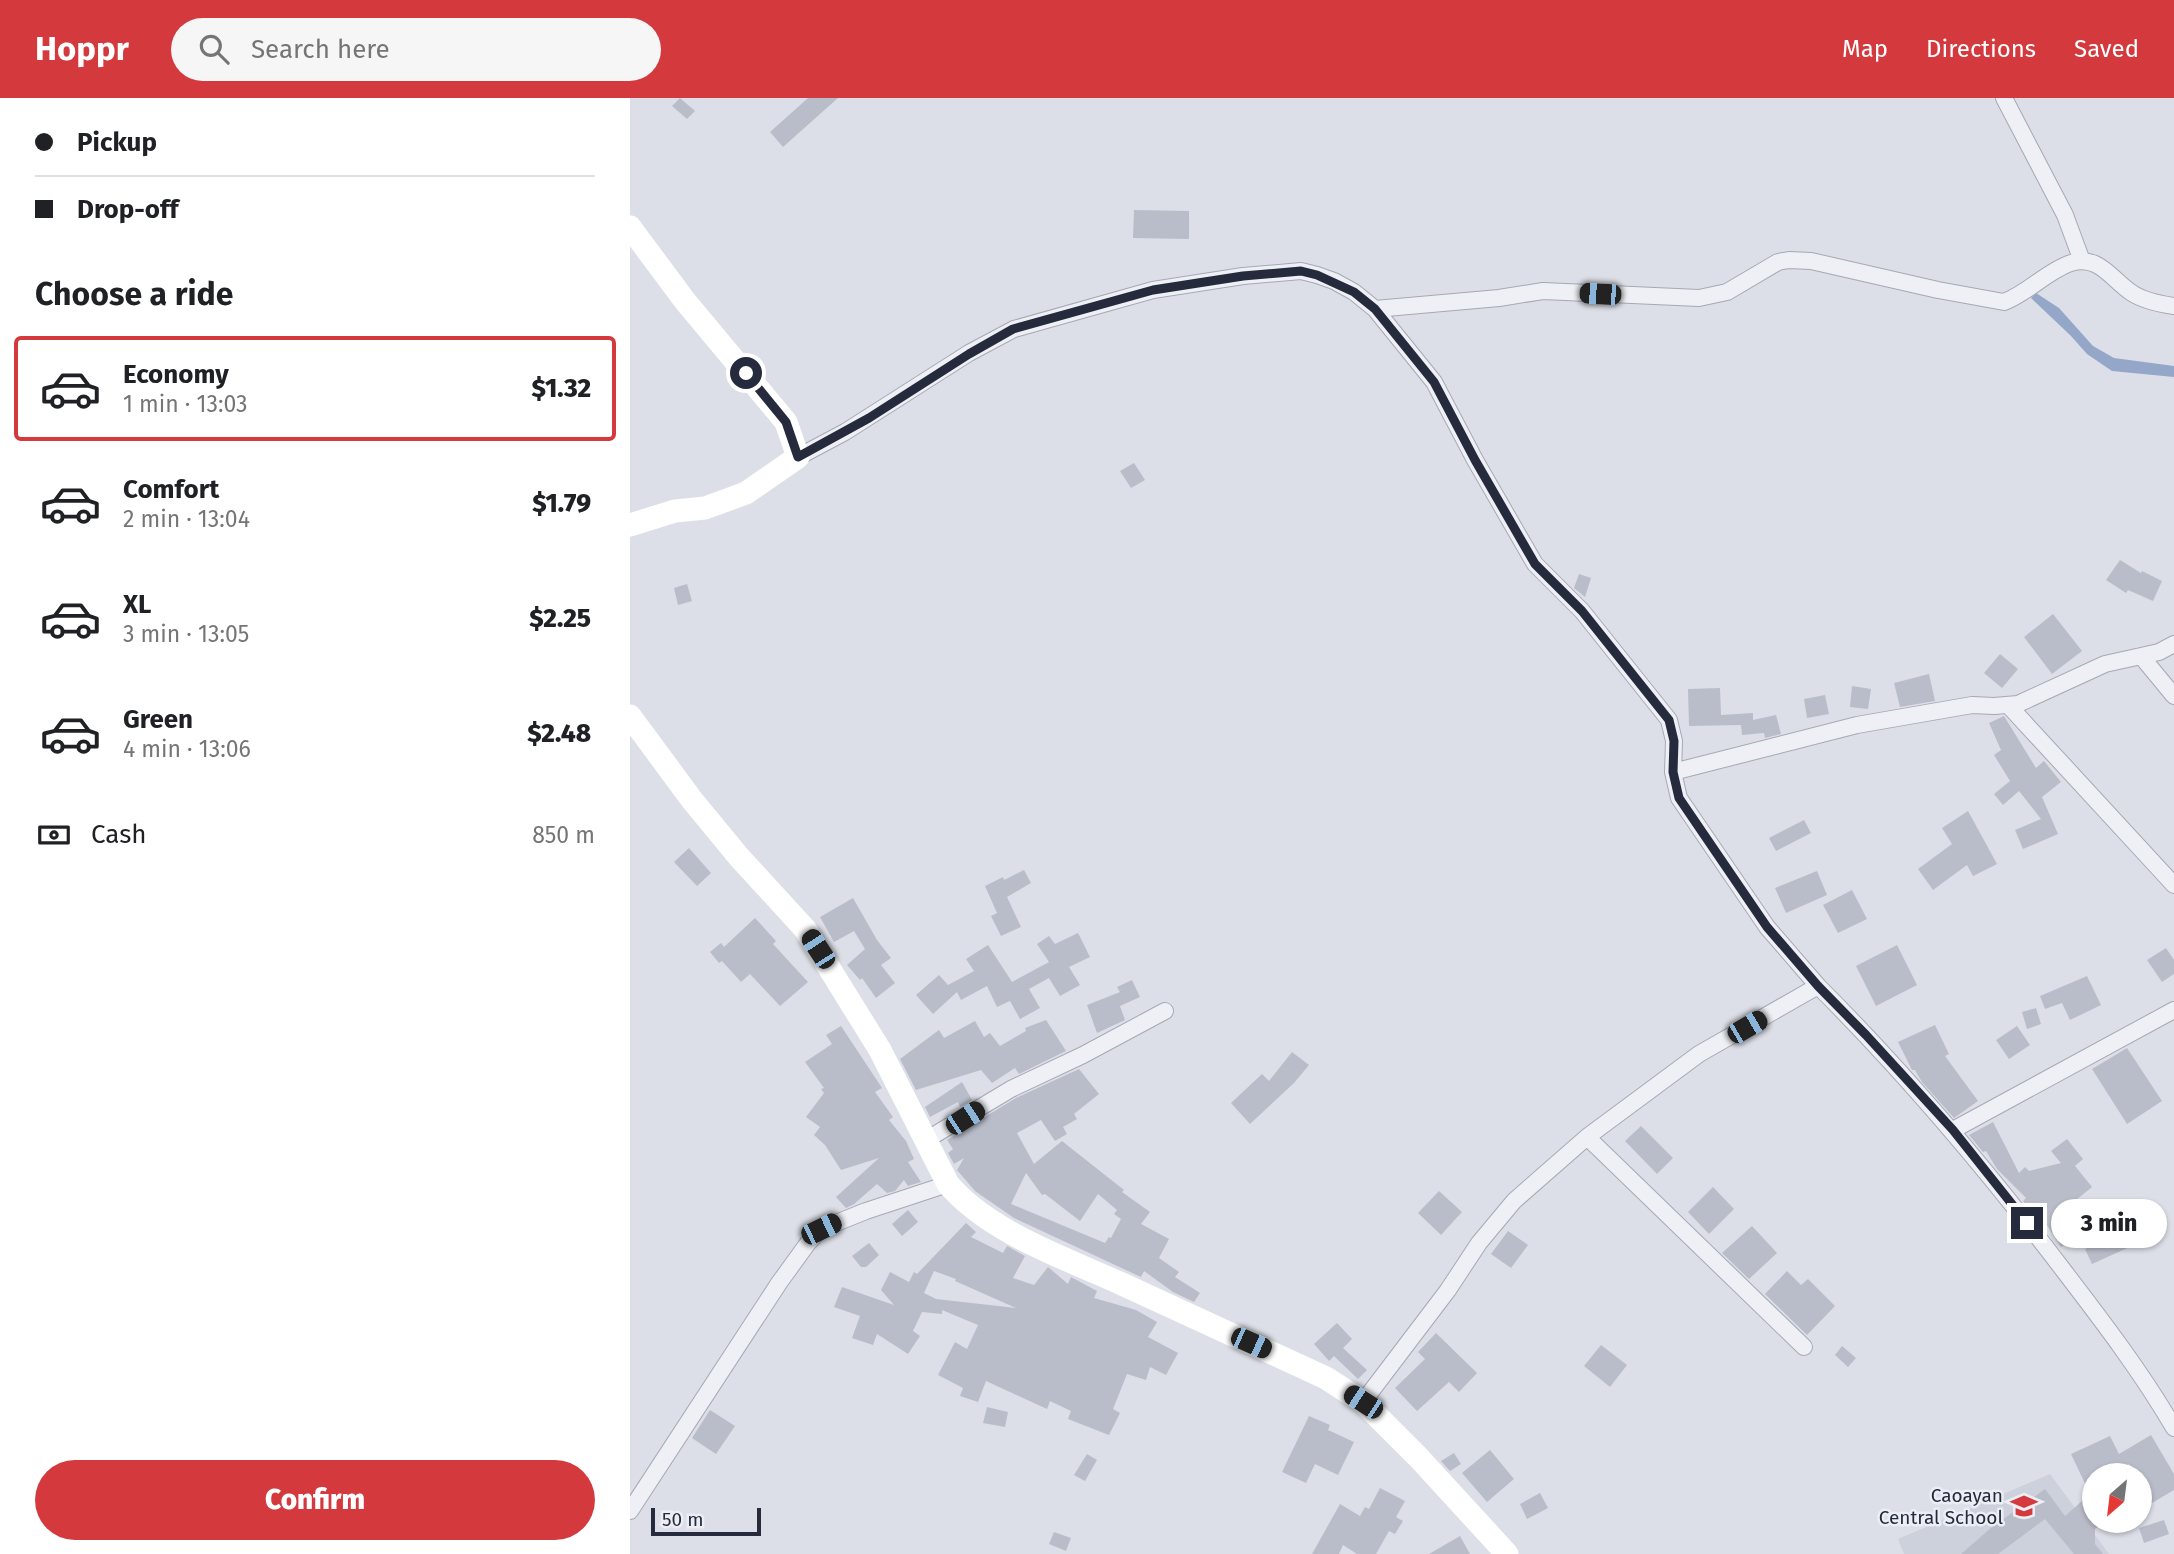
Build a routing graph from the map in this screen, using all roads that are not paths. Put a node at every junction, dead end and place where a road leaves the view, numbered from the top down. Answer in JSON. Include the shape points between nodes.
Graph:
{"nodes":[{"id":1,"x":2004,"y":98,"type":"edge"},
{"id":2,"x":630,"y":227,"type":"edge"},
{"id":3,"x":2082,"y":261,"type":"junction"},
{"id":4,"x":2174,"y":306,"type":"edge"},
{"id":5,"x":1375,"y":309,"type":"junction"},
{"id":6,"x":798,"y":457,"type":"junction"},
{"id":7,"x":630,"y":525,"type":"edge"},
{"id":8,"x":2174,"y":644,"type":"edge"},
{"id":9,"x":2141,"y":656,"type":"junction"},
{"id":10,"x":2174,"y":696,"type":"edge"},
{"id":11,"x":2009,"y":706,"type":"junction"},
{"id":12,"x":630,"y":716,"type":"edge"},
{"id":13,"x":1673,"y":772,"type":"junction"},
{"id":14,"x":2174,"y":886,"type":"edge"},
{"id":15,"x":1818,"y":986,"type":"junction"},
{"id":16,"x":1165,"y":1010,"type":"dead end"},
{"id":17,"x":2174,"y":1010,"type":"edge"},
{"id":18,"x":1953,"y":1130,"type":"junction"},
{"id":19,"x":1587,"y":1137,"type":"junction"},
{"id":20,"x":926,"y":1140,"type":"junction"},
{"id":21,"x":948,"y":1184,"type":"junction"},
{"id":22,"x":1804,"y":1347,"type":"dead end"},
{"id":23,"x":1363,"y":1402,"type":"junction"},
{"id":24,"x":2174,"y":1428,"type":"edge"},
{"id":25,"x":630,"y":1511,"type":"edge"},
{"id":26,"x":1507,"y":1554,"type":"edge"}],
"edges":[{"from":1,"to":3,"type":"street","via":[[2065,215]]},
{"from":2,"to":6,"type":"street","via":[[786,422]]},
{"from":3,"to":4,"type":"street","via":[[2102,267],[2131,293]]},
{"from":3,"to":5,"type":"street","via":[[2061,267],[2004,302],[1789,260],[1713,297],[1543,291]]},
{"from":5,"to":6,"type":"street","via":[[1334,281],[1301,271],[1153,290],[1013,329]]},
{"from":5,"to":13,"type":"street","via":[[1434,382],[1535,564],[1582,611],[1669,720]]},
{"from":6,"to":7,"type":"street","via":[[746,493],[705,508],[675,511]]},
{"from":8,"to":9,"type":"street"},
{"from":9,"to":10,"type":"street"},
{"from":9,"to":11,"type":"street","via":[[2105,664]]},
{"from":11,"to":13,"type":"street","via":[[1972,705],[1857,725]]},
{"from":11,"to":14,"type":"street"},
{"from":12,"to":20,"type":"street","via":[[692,800],[805,929],[880,1050]]},
{"from":13,"to":15,"type":"street","via":[[1679,798],[1695,824],[1767,927]]},
{"from":15,"to":18,"type":"street"},
{"from":15,"to":19,"type":"street","via":[[1699,1054]]},
{"from":16,"to":20,"type":"street","via":[[1011,1089]]},
{"from":17,"to":18,"type":"street"},
{"from":18,"to":24,"type":"street","via":[[2082,1294]]},
{"from":19,"to":22,"type":"street"},
{"from":19,"to":23,"type":"street","via":[[1514,1201]]},
{"from":20,"to":21,"type":"street"},
{"from":21,"to":23,"type":"street","via":[[983,1216],[1036,1245],[1326,1378]]},
{"from":21,"to":25,"type":"street","via":[[821,1229],[779,1283]]},
{"from":23,"to":26,"type":"street"}]}
